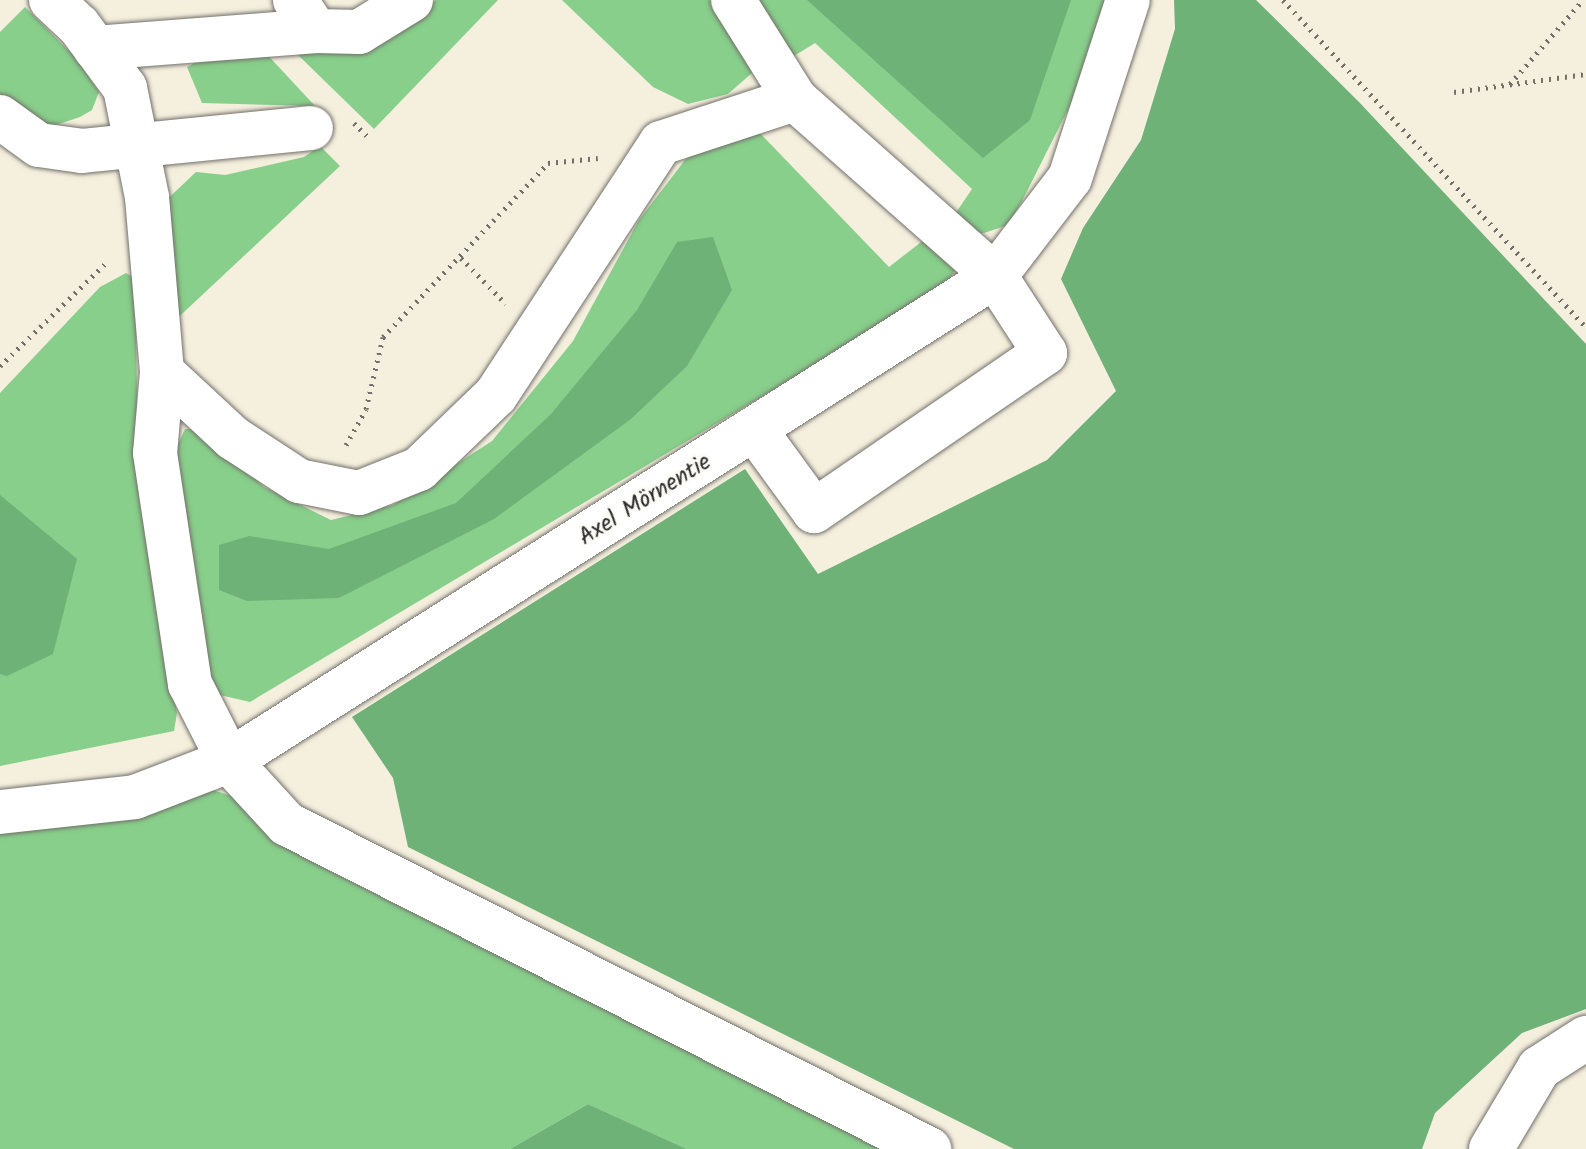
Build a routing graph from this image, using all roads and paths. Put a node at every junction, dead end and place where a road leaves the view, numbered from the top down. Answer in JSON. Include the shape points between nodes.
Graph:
{"nodes":[{"id":1,"x":51,"y":0,"type":"edge"},
{"id":2,"x":411,"y":0,"type":"edge"},
{"id":3,"x":733,"y":0,"type":"edge"},
{"id":4,"x":1128,"y":0,"type":"edge"},
{"id":5,"x":1283,"y":0,"type":"edge"},
{"id":6,"x":1583,"y":0,"type":"edge"},
{"id":7,"x":306,"y":15,"type":"edge"},
{"id":8,"x":95,"y":48,"type":"junction"},
{"id":9,"x":1586,"y":74,"type":"edge"},
{"id":10,"x":1509,"y":84,"type":"junction"},
{"id":11,"x":1454,"y":92,"type":"dead end"},
{"id":12,"x":795,"y":99,"type":"junction"},
{"id":13,"x":0,"y":117,"type":"edge"},
{"id":14,"x":311,"y":128,"type":"dead end"},
{"id":15,"x":661,"y":143,"type":"junction"},
{"id":16,"x":137,"y":149,"type":"junction"},
{"id":17,"x":149,"y":222,"type":"junction"},
{"id":18,"x":461,"y":258,"type":"junction"},
{"id":19,"x":995,"y":276,"type":"junction"},
{"id":20,"x":1586,"y":327,"type":"edge"},
{"id":21,"x":535,"y":334,"type":"junction"},
{"id":22,"x":0,"y":366,"type":"edge"},
{"id":23,"x":162,"y":372,"type":"junction"},
{"id":24,"x":755,"y":430,"type":"junction"},
{"id":25,"x":323,"y":486,"type":"junction"},
{"id":26,"x":229,"y":761,"type":"junction"},
{"id":27,"x":0,"y":812,"type":"edge"},
{"id":28,"x":1586,"y":1038,"type":"edge"},
{"id":29,"x":929,"y":1149,"type":"edge"},
{"id":30,"x":1491,"y":1149,"type":"edge"}],
"edges":[{"from":1,"to":8,"type":"street"},
{"from":2,"to":7,"type":"street","via":[[359,32]]},
{"from":3,"to":12,"type":"street"},
{"from":4,"to":19,"type":"street","name":"Axel Mörnentie","via":[[1070,178]]},
{"from":5,"to":20,"type":"path"},
{"from":6,"to":10,"type":"path"},
{"from":7,"to":8,"type":"street"},
{"from":8,"to":16,"type":"street","via":[[125,88]]},
{"from":9,"to":10,"type":"path"},
{"from":10,"to":11,"type":"path"},
{"from":12,"to":15,"type":"street"},
{"from":12,"to":19,"type":"street"},
{"from":13,"to":16,"type":"street","via":[[39,145]]},
{"from":14,"to":16,"type":"street"},
{"from":15,"to":18,"type":"path","via":[[618,156],[548,163]]},
{"from":15,"to":21,"type":"street"},
{"from":16,"to":17,"type":"street"},
{"from":17,"to":22,"type":"path"},
{"from":17,"to":23,"type":"street"},
{"from":18,"to":21,"type":"path"},
{"from":18,"to":25,"type":"path","via":[[383,337],[366,409]]},
{"from":19,"to":24,"type":"street","name":"Axel Mörnentie"},
{"from":19,"to":24,"type":"street","via":[[1045,353],[814,511]]},
{"from":21,"to":25,"type":"street","via":[[496,395],[419,469],[359,493]]},
{"from":23,"to":25,"type":"street","via":[[233,438],[299,481]]},
{"from":23,"to":26,"type":"street","via":[[155,453],[190,684]]},
{"from":24,"to":26,"type":"street","name":"Axel Mörnentie"},
{"from":26,"to":27,"type":"street","name":"Axel Mörnentie","via":[[135,797]]},
{"from":26,"to":29,"type":"street","via":[[287,824]]},
{"from":28,"to":30,"type":"street","via":[[1539,1068]]}]}
